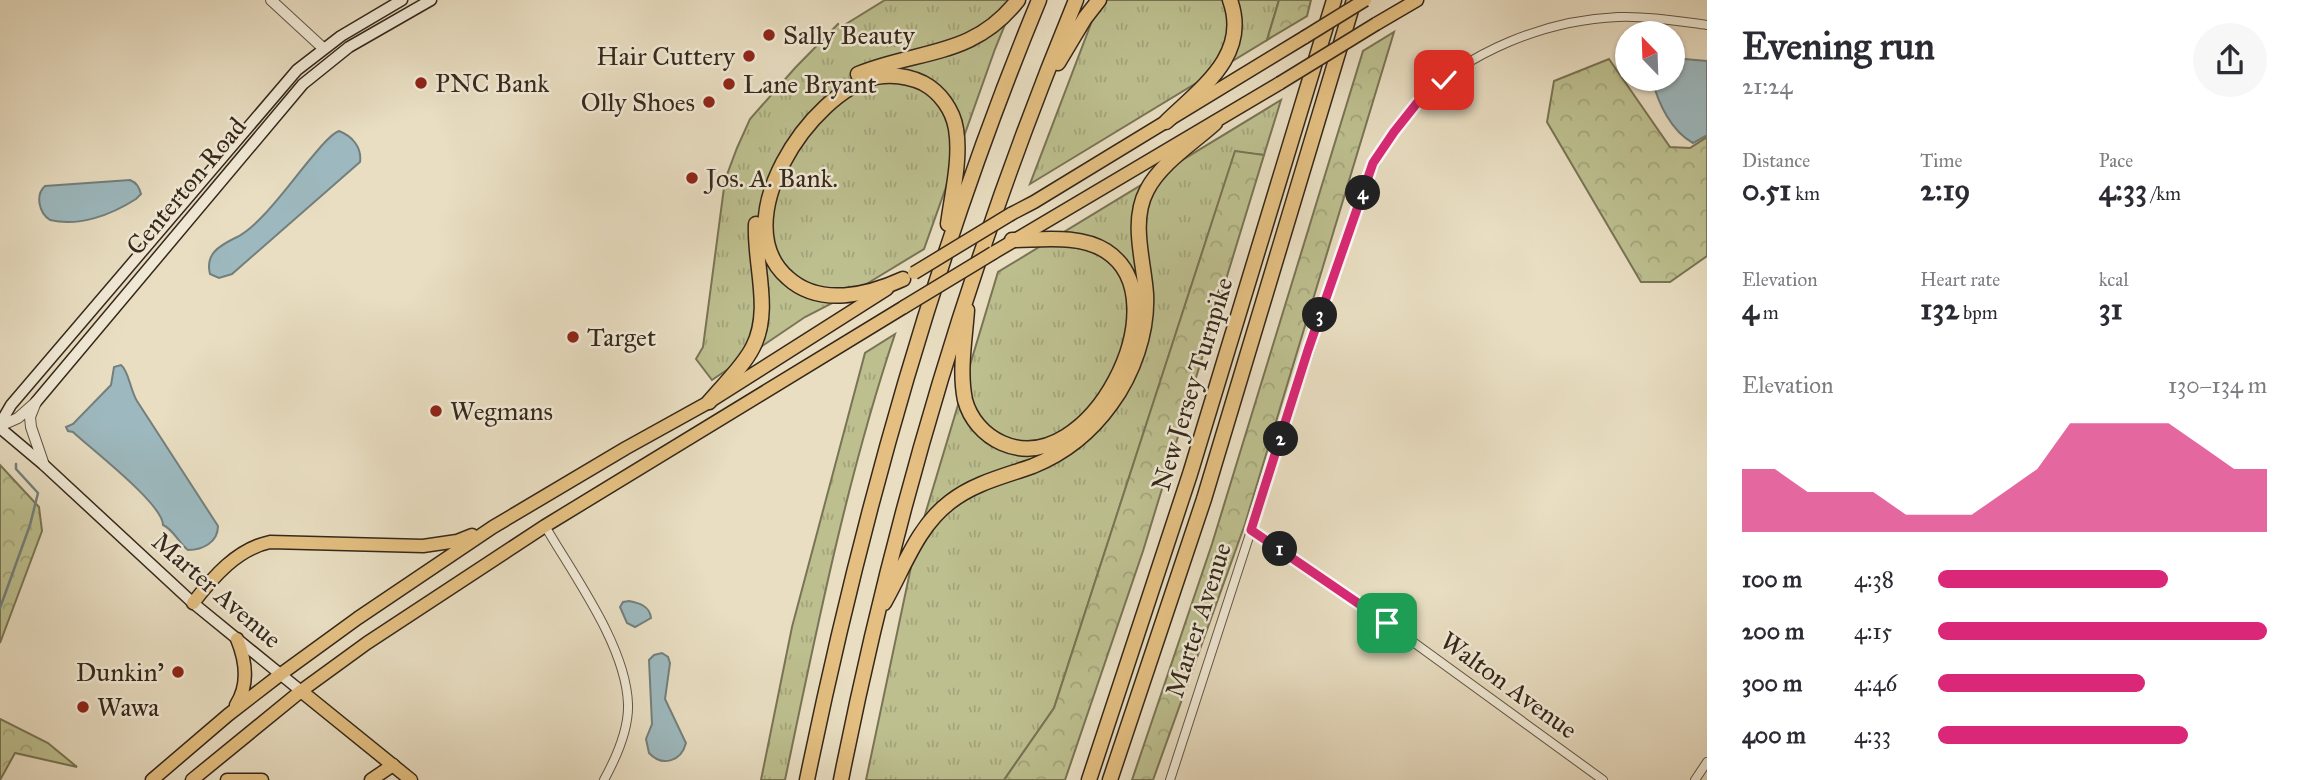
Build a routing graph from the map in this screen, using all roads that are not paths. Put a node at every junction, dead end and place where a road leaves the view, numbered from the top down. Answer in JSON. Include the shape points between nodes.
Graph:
{"nodes":[{"id":1,"x":271,"y":0,"type":"edge"},
{"id":2,"x":402,"y":0,"type":"edge"},
{"id":3,"x":431,"y":0,"type":"edge"},
{"id":4,"x":1018,"y":0,"type":"edge"},
{"id":5,"x":1039,"y":0,"type":"edge"},
{"id":6,"x":1076,"y":0,"type":"edge"},
{"id":7,"x":1099,"y":0,"type":"edge"},
{"id":8,"x":1230,"y":0,"type":"edge"},
{"id":9,"x":1334,"y":0,"type":"edge"},
{"id":10,"x":1354,"y":0,"type":"edge"},
{"id":11,"x":1365,"y":0,"type":"edge"},
{"id":12,"x":1417,"y":0,"type":"edge"},
{"id":13,"x":1707,"y":26,"type":"edge"},
{"id":14,"x":323,"y":48,"type":"junction"},
{"id":15,"x":1036,"y":100,"type":"junction"},
{"id":16,"x":1166,"y":122,"type":"junction"},
{"id":17,"x":1215,"y":123,"type":"junction"},
{"id":18,"x":1012,"y":240,"type":"junction"},
{"id":19,"x":944,"y":253,"type":"junction"},
{"id":20,"x":909,"y":276,"type":"junction"},
{"id":21,"x":969,"y":287,"type":"junction"},
{"id":22,"x":36,"y":402,"type":"junction"},
{"id":23,"x":709,"y":402,"type":"junction"},
{"id":24,"x":0,"y":426,"type":"edge"},
{"id":25,"x":44,"y":465,"type":"junction"},
{"id":26,"x":545,"y":526,"type":"junction"},
{"id":27,"x":493,"y":527,"type":"junction"},
{"id":28,"x":1251,"y":530,"type":"junction"},
{"id":29,"x":192,"y":603,"type":"junction"},
{"id":30,"x":875,"y":620,"type":"junction"},
{"id":31,"x":237,"y":639,"type":"junction"},
{"id":32,"x":281,"y":674,"type":"junction"},
{"id":33,"x":301,"y":691,"type":"junction"},
{"id":34,"x":228,"y":715,"type":"junction"},
{"id":35,"x":1707,"y":762,"type":"edge"},
{"id":36,"x":393,"y":765,"type":"junction"},
{"id":37,"x":152,"y":780,"type":"edge"},
{"id":38,"x":192,"y":780,"type":"edge"},
{"id":39,"x":227,"y":780,"type":"edge"},
{"id":40,"x":262,"y":780,"type":"edge"},
{"id":41,"x":370,"y":780,"type":"edge"},
{"id":42,"x":411,"y":780,"type":"edge"},
{"id":43,"x":602,"y":780,"type":"edge"},
{"id":44,"x":807,"y":780,"type":"edge"},
{"id":45,"x":841,"y":780,"type":"edge"},
{"id":46,"x":1088,"y":780,"type":"edge"},
{"id":47,"x":1110,"y":780,"type":"edge"},
{"id":48,"x":1170,"y":780,"type":"edge"},
{"id":49,"x":1603,"y":780,"type":"edge"},
{"id":50,"x":1695,"y":780,"type":"edge"}],
"edges":[{"from":1,"to":14,"type":"street"},
{"from":2,"to":14,"type":"main road","name":"Centerton Road"},
{"from":3,"to":22,"type":"main road","name":"Centerton Road","via":[[349,47],[303,85]]},
{"from":4,"to":23,"type":"highway","via":[[983,34],[965,44],[855,75],[828,94],[796,129],[770,174],[758,208],[761,315],[757,338]]},
{"from":5,"to":19,"type":"highway"},
{"from":6,"to":15,"type":"highway"},
{"from":7,"to":15,"type":"highway"},
{"from":8,"to":16,"type":"highway","via":[[1235,26],[1227,56]]},
{"from":9,"to":46,"type":"highway","name":"New Jersey Turnpike","via":[[1190,474]]},
{"from":10,"to":47,"type":"highway","name":"New Jersey Turnpike","via":[[1208,485]]},
{"from":11,"to":16,"type":"main road","bridge":true},
{"from":12,"to":17,"type":"main road","bridge":true},
{"from":13,"to":28,"type":"street","name":"Marter Avenue","via":[[1619,17],[1545,30],[1479,58],[1417,103],[1373,163]]},
{"from":14,"to":24,"type":"main road","name":"Centerton Road","via":[[282,87],[11,405]]},
{"from":15,"to":21,"type":"highway"},
{"from":16,"to":20,"type":"main road","bridge":true},
{"from":17,"to":18,"type":"main road"},
{"from":17,"to":30,"type":"highway","via":[[1156,175],[1146,192],[1139,231],[1144,320],[1133,364],[1113,402],[1070,446],[971,489],[935,515]]},
{"from":18,"to":21,"type":"highway","via":[[1058,239],[1105,250],[1118,260],[1133,289],[1134,324],[1123,362],[1102,400],[1075,431],[1044,448],[1026,449],[995,440],[973,418],[963,386]]},
{"from":18,"to":26,"type":"main road","bridge":true},
{"from":19,"to":20,"type":"highway","via":[[957,145],[950,111],[927,85],[911,78],[876,77],[858,84],[824,109],[783,164],[768,204],[765,241],[771,258],[787,278],[826,295],[864,293]]},
{"from":19,"to":44,"type":"highway","via":[[871,502]]},
{"from":20,"to":23,"type":"main road"},
{"from":21,"to":30,"type":"highway","via":[[913,470]]},
{"from":22,"to":24,"type":"street","name":"Centerton Road"},
{"from":22,"to":25,"type":"street","via":[[31,427]]},
{"from":23,"to":27,"type":"main road"},
{"from":24,"to":25,"type":"main road","name":"Marter Avenue"},
{"from":25,"to":29,"type":"main road","name":"Marter Avenue"},
{"from":26,"to":33,"type":"main road"},
{"from":26,"to":43,"type":"street","via":[[617,651],[624,674],[629,706],[624,732]]},
{"from":27,"to":29,"type":"main road","via":[[457,541],[423,546],[262,544],[237,557]]},
{"from":27,"to":32,"type":"main road"},
{"from":28,"to":48,"type":"street","name":"Marter Avenue"},
{"from":28,"to":49,"type":"street","name":"Walton Avenue"},
{"from":29,"to":31,"type":"main road","name":"Marter Avenue"},
{"from":30,"to":45,"type":"highway"},
{"from":31,"to":32,"type":"main road","name":"Marter Avenue"},
{"from":31,"to":34,"type":"main road","via":[[244,663],[244,691]]},
{"from":32,"to":33,"type":"main road","name":"Marter Avenue"},
{"from":32,"to":34,"type":"main road"},
{"from":33,"to":36,"type":"main road","name":"Marter Avenue"},
{"from":33,"to":38,"type":"main road"},
{"from":34,"to":37,"type":"main road"},
{"from":35,"to":50,"type":"street"},
{"from":36,"to":41,"type":"main road"},
{"from":36,"to":42,"type":"main road","name":"Marter Avenue"},
{"from":39,"to":40,"type":"main road"}]}
